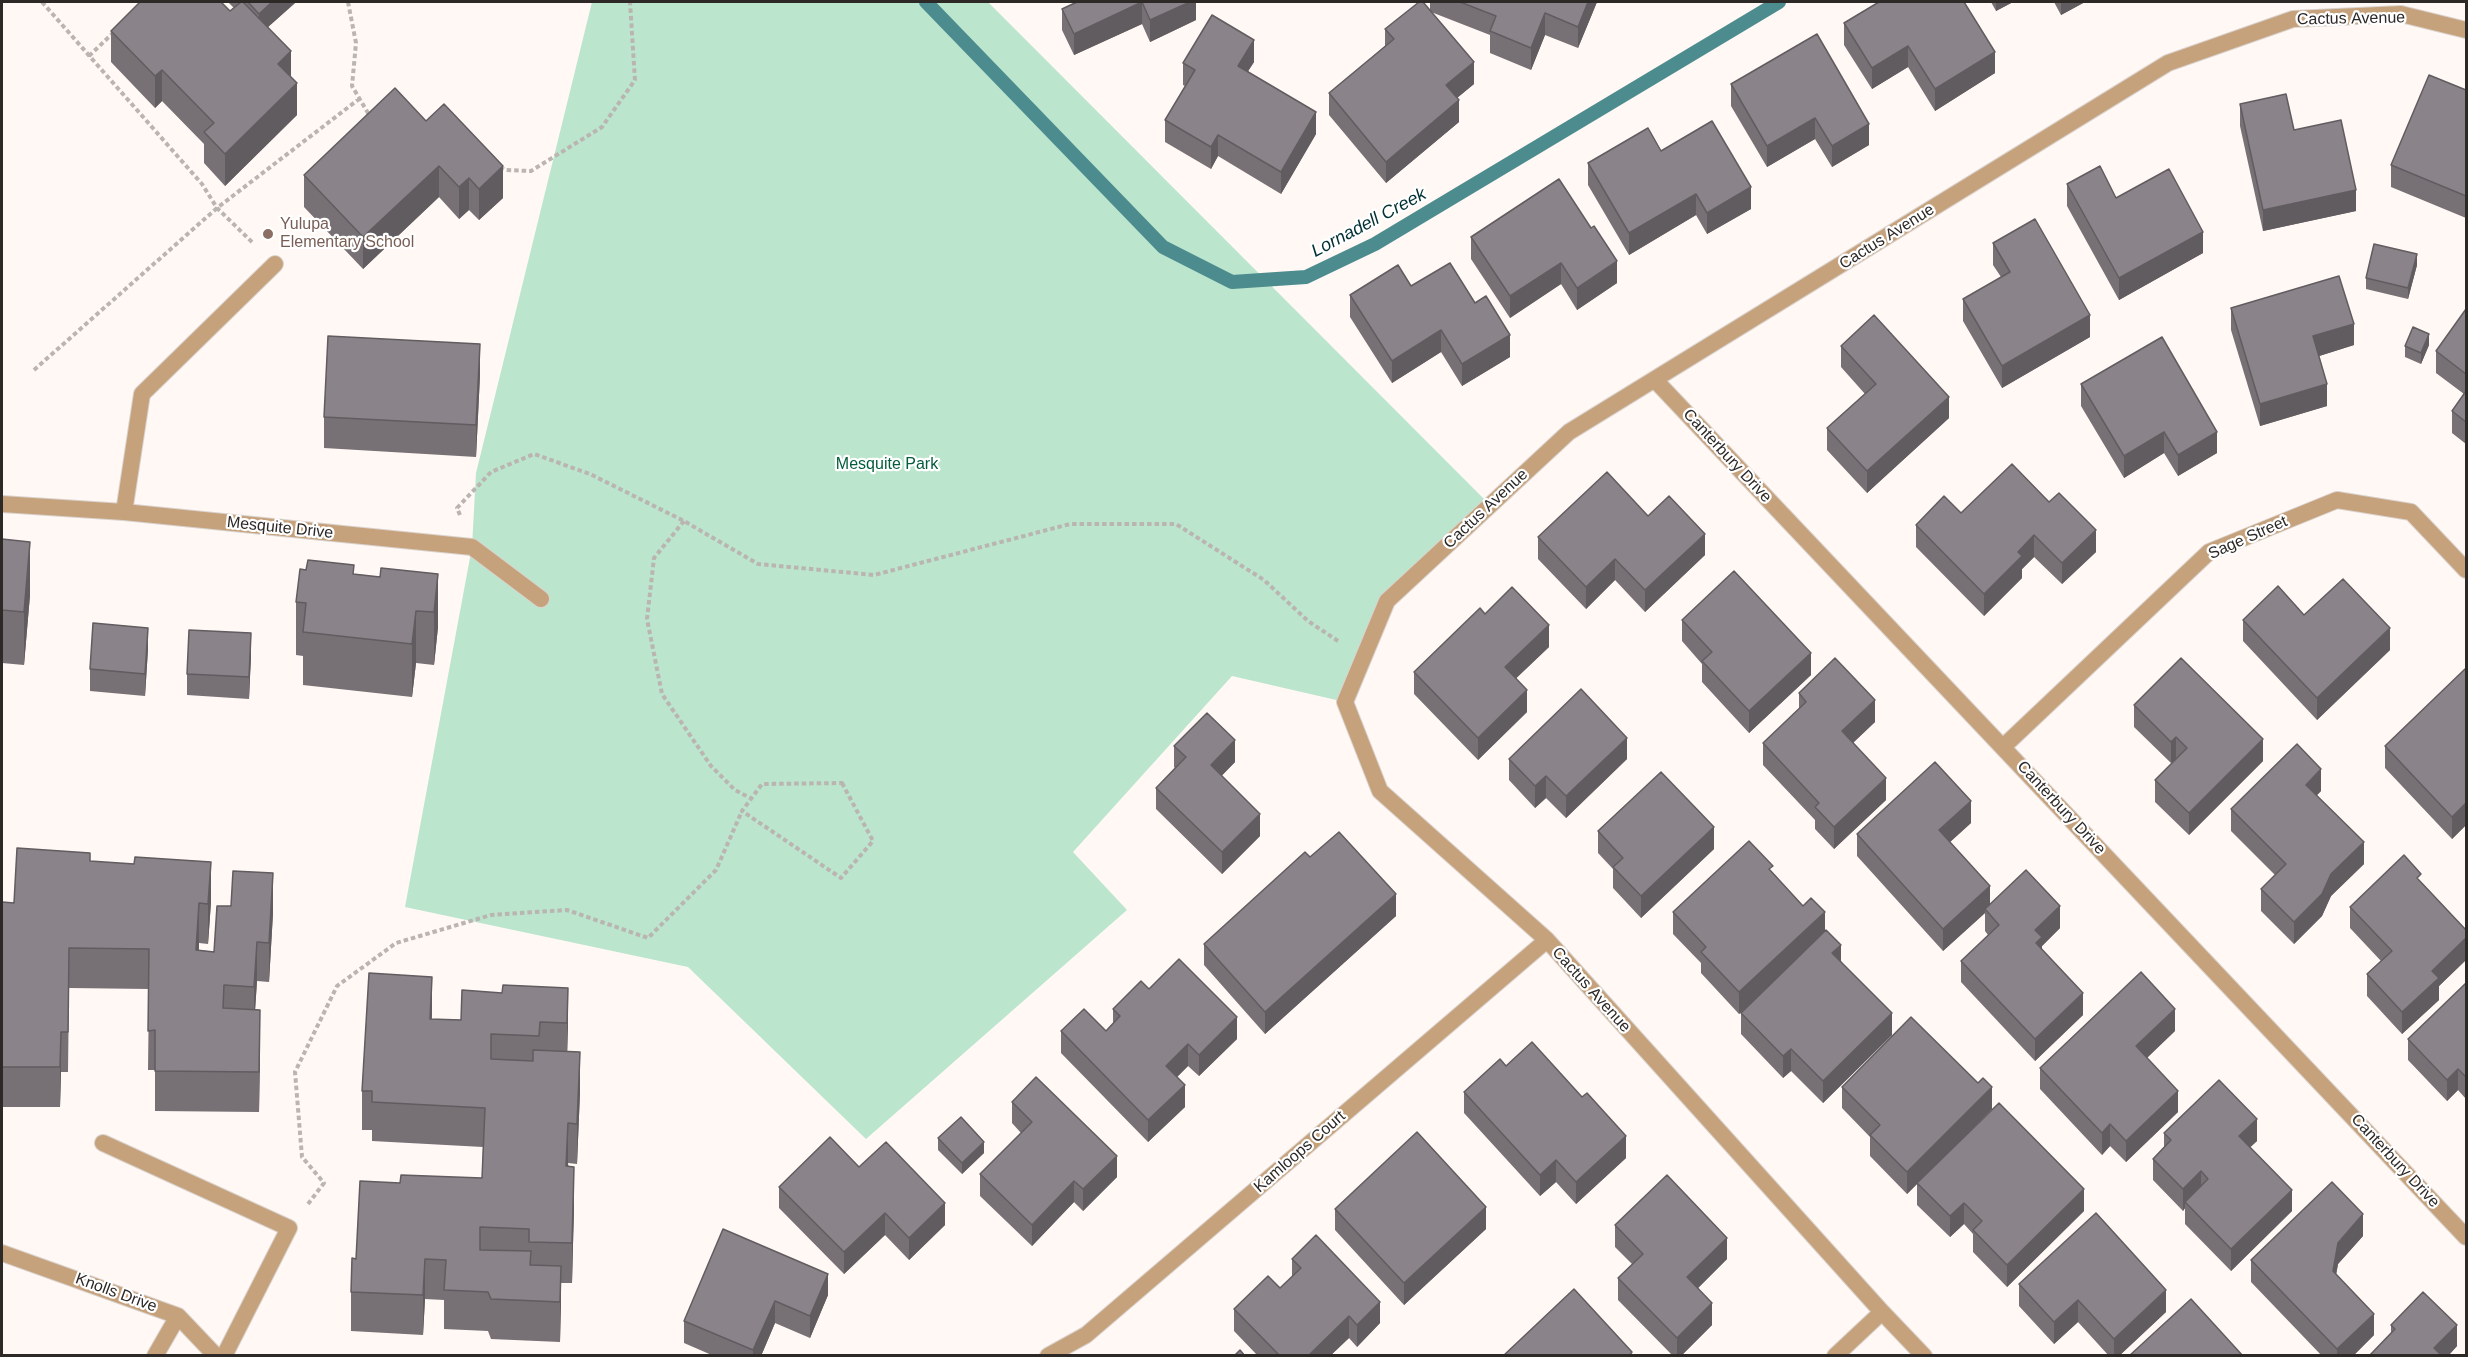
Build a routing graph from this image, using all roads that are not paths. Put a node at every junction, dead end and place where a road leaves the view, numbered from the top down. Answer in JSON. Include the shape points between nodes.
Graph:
{"nodes":[{"id":1,"x":2466,"y":30,"type":"edge"},
{"id":2,"x":274,"y":264,"type":"road end"},
{"id":3,"x":1655,"y":380,"type":"junction"},
{"id":4,"x":2,"y":504,"type":"edge"},
{"id":5,"x":124,"y":512,"type":"junction"},
{"id":6,"x":2466,"y":570,"type":"edge"},
{"id":7,"x":541,"y":599,"type":"dead end"},
{"id":8,"x":2003,"y":747,"type":"junction"},
{"id":9,"x":1546,"y":940,"type":"junction"},
{"id":10,"x":103,"y":1143,"type":"dead end"},
{"id":11,"x":2466,"y":1237,"type":"edge"},
{"id":12,"x":2,"y":1253,"type":"edge"},
{"id":13,"x":1882,"y":1312,"type":"junction"},
{"id":14,"x":178,"y":1316,"type":"junction"},
{"id":15,"x":155,"y":1356,"type":"edge"},
{"id":16,"x":216,"y":1356,"type":"edge"},
{"id":17,"x":224,"y":1356,"type":"edge"},
{"id":18,"x":1048,"y":1356,"type":"edge"},
{"id":19,"x":1835,"y":1356,"type":"edge"},
{"id":20,"x":1924,"y":1356,"type":"edge"}],
"edges":[{"from":1,"to":3,"type":"street","name":"Cactus Avenue","via":[[2401,14],[2293,19],[2168,63]]},
{"from":2,"to":5,"type":"street","via":[[142,394]]},
{"from":3,"to":8,"type":"street","name":"Canterbury Drive"},
{"from":3,"to":9,"type":"street","name":"Cactus Avenue","via":[[1569,432],[1387,601],[1345,702],[1380,791]]},
{"from":4,"to":5,"type":"street","name":"Mesquite Drive"},
{"from":5,"to":7,"type":"street","name":"Mesquite Drive","via":[[472,547]]},
{"from":6,"to":8,"type":"street","name":"Sage Street","via":[[2411,512],[2337,500],[2209,552]]},
{"from":8,"to":11,"type":"street","name":"Canterbury Drive"},
{"from":9,"to":13,"type":"street","name":"Cactus Avenue"},
{"from":9,"to":18,"type":"street","name":"Kamloops Court","via":[[1086,1335]]},
{"from":10,"to":17,"type":"street","via":[[289,1228]]},
{"from":12,"to":14,"type":"street","name":"Knolls Drive"},
{"from":13,"to":19,"type":"street"},
{"from":13,"to":20,"type":"street","name":"Cactus Avenue"},
{"from":14,"to":15,"type":"street"},
{"from":14,"to":16,"type":"street","name":"Knolls Drive"}]}
